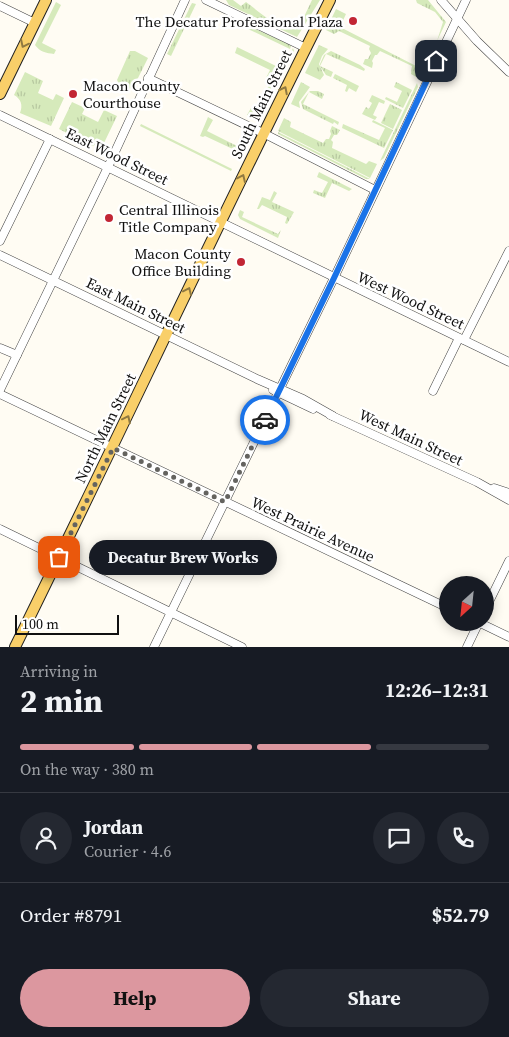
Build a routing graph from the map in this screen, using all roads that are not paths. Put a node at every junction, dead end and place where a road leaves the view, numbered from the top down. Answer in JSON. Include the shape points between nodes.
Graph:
{"nodes":[{"id":1,"x":46,"y":0,"type":"edge"},
{"id":2,"x":185,"y":0,"type":"edge"},
{"id":3,"x":206,"y":0,"type":"edge"},
{"id":4,"x":330,"y":0,"type":"edge"},
{"id":5,"x":441,"y":0,"type":"edge"},
{"id":6,"x":466,"y":0,"type":"edge"},
{"id":7,"x":0,"y":6,"type":"edge"},
{"id":8,"x":457,"y":18,"type":"junction"},
{"id":9,"x":35,"y":23,"type":"junction"},
{"id":10,"x":306,"y":48,"type":"junction"},
{"id":11,"x":509,"y":72,"type":"edge"},
{"id":12,"x":148,"y":78,"type":"junction"},
{"id":13,"x":0,"y":94,"type":"edge"},
{"id":14,"x":0,"y":115,"type":"edge"},
{"id":15,"x":263,"y":133,"type":"junction"},
{"id":16,"x":50,"y":139,"type":"junction"},
{"id":17,"x":108,"y":167,"type":"junction"},
{"id":18,"x":375,"y":190,"type":"junction"},
{"id":19,"x":221,"y":222,"type":"junction"},
{"id":20,"x":0,"y":240,"type":"edge"},
{"id":21,"x":509,"y":250,"type":"edge"},
{"id":22,"x":0,"y":256,"type":"edge"},
{"id":23,"x":334,"y":278,"type":"junction"},
{"id":24,"x":53,"y":280,"type":"junction"},
{"id":25,"x":167,"y":336,"type":"junction"},
{"id":26,"x":462,"y":339,"type":"junction"},
{"id":27,"x":0,"y":348,"type":"edge"},
{"id":28,"x":17,"y":355,"type":"junction"},
{"id":29,"x":509,"y":362,"type":"edge"},
{"id":30,"x":260,"y":380,"type":"joint"},
{"id":31,"x":279,"y":391,"type":"junction"},
{"id":32,"x":433,"y":391,"type":"dead end"},
{"id":33,"x":0,"y":392,"type":"edge"},
{"id":34,"x":113,"y":448,"type":"junction"},
{"id":35,"x":478,"y":482,"type":"junction"},
{"id":36,"x":509,"y":493,"type":"edge"},
{"id":37,"x":509,"y":500,"type":"edge"},
{"id":38,"x":225,"y":502,"type":"junction"},
{"id":39,"x":0,"y":528,"type":"edge"},
{"id":40,"x":59,"y":557,"type":"junction"},
{"id":41,"x":509,"y":561,"type":"edge"},
{"id":42,"x":494,"y":592,"type":"edge"},
{"id":43,"x":439,"y":604,"type":"edge"},
{"id":44,"x":172,"y":612,"type":"junction"},
{"id":45,"x":494,"y":630,"type":"edge"},
{"id":46,"x":474,"y":631,"type":"edge"},
{"id":47,"x":509,"y":637,"type":"edge"},
{"id":48,"x":15,"y":647,"type":"edge"},
{"id":49,"x":154,"y":647,"type":"edge"},
{"id":50,"x":242,"y":647,"type":"edge"},
{"id":51,"x":467,"y":647,"type":"edge"}],
"edges":[{"from":1,"to":9,"type":"main road"},
{"from":2,"to":12,"type":"street"},
{"from":3,"to":10,"type":"street"},
{"from":4,"to":10,"type":"main road","name":"South Main Street"},
{"from":5,"to":8,"type":"street"},
{"from":6,"to":8,"type":"street"},
{"from":7,"to":9,"type":"street"},
{"from":8,"to":11,"type":"street"},
{"from":8,"to":18,"type":"street"},
{"from":9,"to":13,"type":"main road","one_way":true},
{"from":15,"to":10,"type":"main road","name":"South Main Street","one_way":true},
{"from":12,"to":15,"type":"street"},
{"from":12,"to":17,"type":"street"},
{"from":14,"to":16,"type":"street","name":"East Wood Street"},
{"from":15,"to":18,"type":"street"},
{"from":19,"to":15,"type":"main road","name":"South Main Street","one_way":true},
{"from":16,"to":17,"type":"street","name":"East Wood Street"},
{"from":16,"to":20,"type":"street"},
{"from":17,"to":19,"type":"street","name":"East Wood Street"},
{"from":17,"to":24,"type":"street"},
{"from":18,"to":23,"type":"street"},
{"from":19,"to":23,"type":"street","name":"West Wood Street"},
{"from":25,"to":19,"type":"main road","name":"North Main Street","one_way":true},
{"from":21,"to":26,"type":"street"},
{"from":22,"to":24,"type":"street","name":"East Main Street"},
{"from":23,"to":26,"type":"street","name":"West Wood Street"},
{"from":23,"to":31,"type":"street"},
{"from":24,"to":25,"type":"street","name":"East Main Street"},
{"from":24,"to":28,"type":"street"},
{"from":25,"to":30,"type":"street","name":"East Main Street"},
{"from":34,"to":25,"type":"main road","name":"North Main Street","one_way":true},
{"from":26,"to":29,"type":"street","name":"West Wood Street"},
{"from":26,"to":32,"type":"street"},
{"from":27,"to":28,"type":"street"},
{"from":28,"to":33,"type":"street"},
{"from":30,"to":31,"type":"street","name":"West Main Street"},
{"from":31,"to":35,"type":"street","name":"West Main Street"},
{"from":31,"to":38,"type":"street"},
{"from":33,"to":34,"type":"street","name":"West Prairie Avenue"},
{"from":34,"to":38,"type":"street","name":"West Prairie Avenue"},
{"from":34,"to":40,"type":"main road","name":"North Main Street"},
{"from":35,"to":36,"type":"street","name":"West Main Street"},
{"from":35,"to":37,"type":"street","name":"West Main Street"},
{"from":38,"to":43,"type":"street","name":"West Prairie Avenue"},
{"from":38,"to":44,"type":"street"},
{"from":39,"to":40,"type":"street"},
{"from":40,"to":44,"type":"street"},
{"from":40,"to":48,"type":"main road","name":"North Main Street"},
{"from":41,"to":42,"type":"street"},
{"from":44,"to":49,"type":"street"},
{"from":44,"to":50,"type":"street"},
{"from":45,"to":47,"type":"street"},
{"from":46,"to":51,"type":"street"}]}
